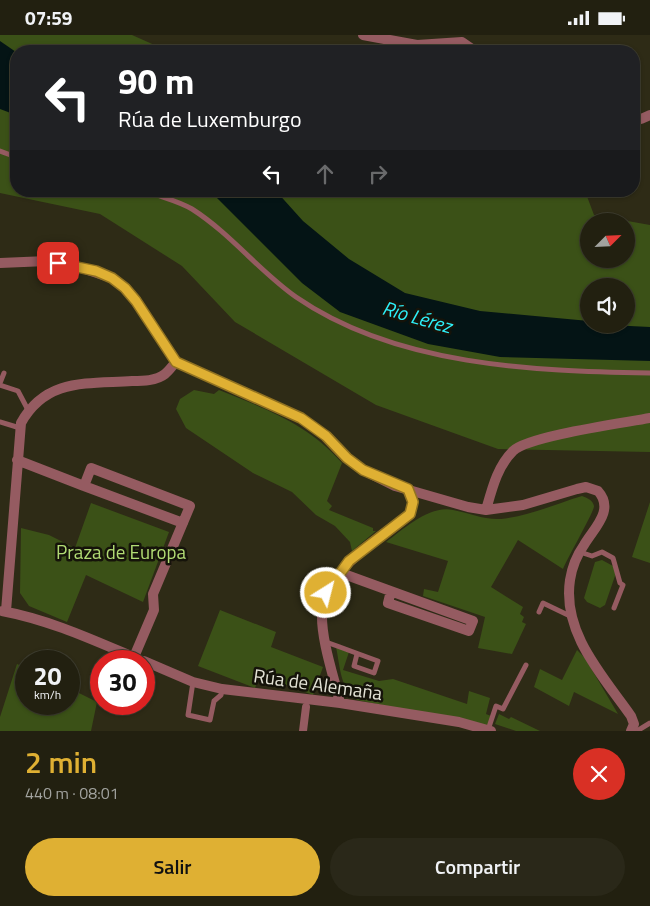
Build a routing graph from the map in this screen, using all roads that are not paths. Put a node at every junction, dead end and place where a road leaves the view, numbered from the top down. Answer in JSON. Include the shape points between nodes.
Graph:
{"nodes":[{"id":1,"x":363,"y":35,"type":"edge"},
{"id":2,"x":417,"y":45,"type":"edge"},
{"id":3,"x":417,"y":45,"type":"edge"},
{"id":4,"x":466,"y":45,"type":"edge"},
{"id":5,"x":162,"y":197,"type":"edge"},
{"id":6,"x":0,"y":263,"type":"edge"},
{"id":7,"x":176,"y":362,"type":"junction"},
{"id":8,"x":4,"y":373,"type":"dead end"},
{"id":9,"x":650,"y":373,"type":"edge"},
{"id":10,"x":0,"y":384,"type":"edge"},
{"id":11,"x":28,"y":410,"type":"junction"},
{"id":12,"x":650,"y":418,"type":"edge"},
{"id":13,"x":0,"y":422,"type":"edge"},
{"id":14,"x":20,"y":428,"type":"junction"},
{"id":15,"x":17,"y":459,"type":"junction"},
{"id":16,"x":84,"y":486,"type":"junction"},
{"id":17,"x":408,"y":489,"type":"junction"},
{"id":18,"x":486,"y":510,"type":"junction"},
{"id":19,"x":183,"y":523,"type":"junction"},
{"id":20,"x":580,"y":552,"type":"junction"},
{"id":21,"x":341,"y":573,"type":"junction"},
{"id":22,"x":391,"y":591,"type":"junction"},
{"id":23,"x":614,"y":608,"type":"dead end"},
{"id":24,"x":3,"y":611,"type":"edge"},
{"id":25,"x":539,"y":612,"type":"dead end"},
{"id":26,"x":570,"y":616,"type":"junction"},
{"id":27,"x":326,"y":642,"type":"junction"},
{"id":28,"x":118,"y":650,"type":"edge"},
{"id":29,"x":143,"y":650,"type":"edge"},
{"id":30,"x":357,"y":654,"type":"junction"},
{"id":31,"x":526,"y":665,"type":"dead end"},
{"id":32,"x":155,"y":666,"type":"edge"},
{"id":33,"x":193,"y":682,"type":"junction"},
{"id":34,"x":222,"y":689,"type":"junction"},
{"id":35,"x":340,"y":703,"type":"junction"},
{"id":36,"x":306,"y":707,"type":"dead end"},
{"id":37,"x":441,"y":719,"type":"junction"},
{"id":38,"x":650,"y":723,"type":"edge"},
{"id":39,"x":466,"y":727,"type":"edge"},
{"id":40,"x":487,"y":730,"type":"edge"},
{"id":41,"x":303,"y":731,"type":"edge"},
{"id":42,"x":441,"y":731,"type":"edge"},
{"id":43,"x":631,"y":731,"type":"edge"},
{"id":44,"x":637,"y":731,"type":"edge"}],
"edges":[{"from":1,"to":2,"type":"street"},
{"from":3,"to":4,"type":"street","via":[[462,42]]},
{"from":5,"to":9,"type":"lane","via":[[191,208],[296,297],[353,329],[436,355],[474,361],[578,371]]},
{"from":6,"to":7,"type":"street","via":[[47,261],[70,264],[112,278],[136,301]]},
{"from":7,"to":11,"type":"street","via":[[165,374],[149,381],[68,386],[40,397]]},
{"from":7,"to":17,"type":"street","via":[[301,418],[363,470]]},
{"from":8,"to":10,"type":"lane"},
{"from":10,"to":11,"type":"lane","via":[[18,391]]},
{"from":11,"to":14,"type":"street"},
{"from":12,"to":18,"type":"street","via":[[552,437],[520,447],[513,451],[496,474]]},
{"from":13,"to":14,"type":"lane"},
{"from":14,"to":15,"type":"street"},
{"from":15,"to":16,"type":"street"},
{"from":15,"to":24,"type":"street"},
{"from":16,"to":19,"type":"street"},
{"from":16,"to":19,"type":"street","via":[[91,468],[190,506]]},
{"from":17,"to":18,"type":"street"},
{"from":17,"to":21,"type":"street","via":[[413,502],[410,514],[349,561]]},
{"from":18,"to":20,"type":"street","via":[[523,505],[586,487],[594,488],[605,502],[604,514]]},
{"from":19,"to":29,"type":"street","via":[[153,594],[154,611]]},
{"from":20,"to":23,"type":"lane","via":[[592,556],[602,552],[613,558],[623,585]]},
{"from":20,"to":26,"type":"street","via":[[570,580]]},
{"from":21,"to":22,"type":"street"},
{"from":21,"to":27,"type":"street","via":[[326,593],[322,614]]},
{"from":22,"to":22,"type":"street","via":[[388,603],[469,631],[473,621]]},
{"from":24,"to":28,"type":"street","name":"Rúa de Alemaña","via":[[21,613]]},
{"from":25,"to":26,"type":"lane","via":[[543,603]]},
{"from":26,"to":43,"type":"street","via":[[581,645],[631,716],[634,724]]},
{"from":27,"to":30,"type":"lane"},
{"from":27,"to":35,"type":"street"},
{"from":30,"to":30,"type":"lane","via":[[378,661],[374,673],[354,666]]},
{"from":31,"to":40,"type":"lane","via":[[504,709],[496,706]]},
{"from":32,"to":33,"type":"street","name":"Rúa de Alemaña"},
{"from":33,"to":34,"type":"street","name":"Rúa de Alemaña"},
{"from":33,"to":34,"type":"lane","via":[[188,715],[210,720],[214,701]]},
{"from":34,"to":35,"type":"street","name":"Rúa de Alemaña"},
{"from":35,"to":37,"type":"street","name":"Rúa de Alemaña"},
{"from":36,"to":41,"type":"street"},
{"from":37,"to":39,"type":"street","name":"Rúa de Alemaña"},
{"from":37,"to":42,"type":"street"},
{"from":38,"to":44,"type":"lane"},
{"from":39,"to":40,"type":"street","name":"Rúa de Alemaña"}]}
